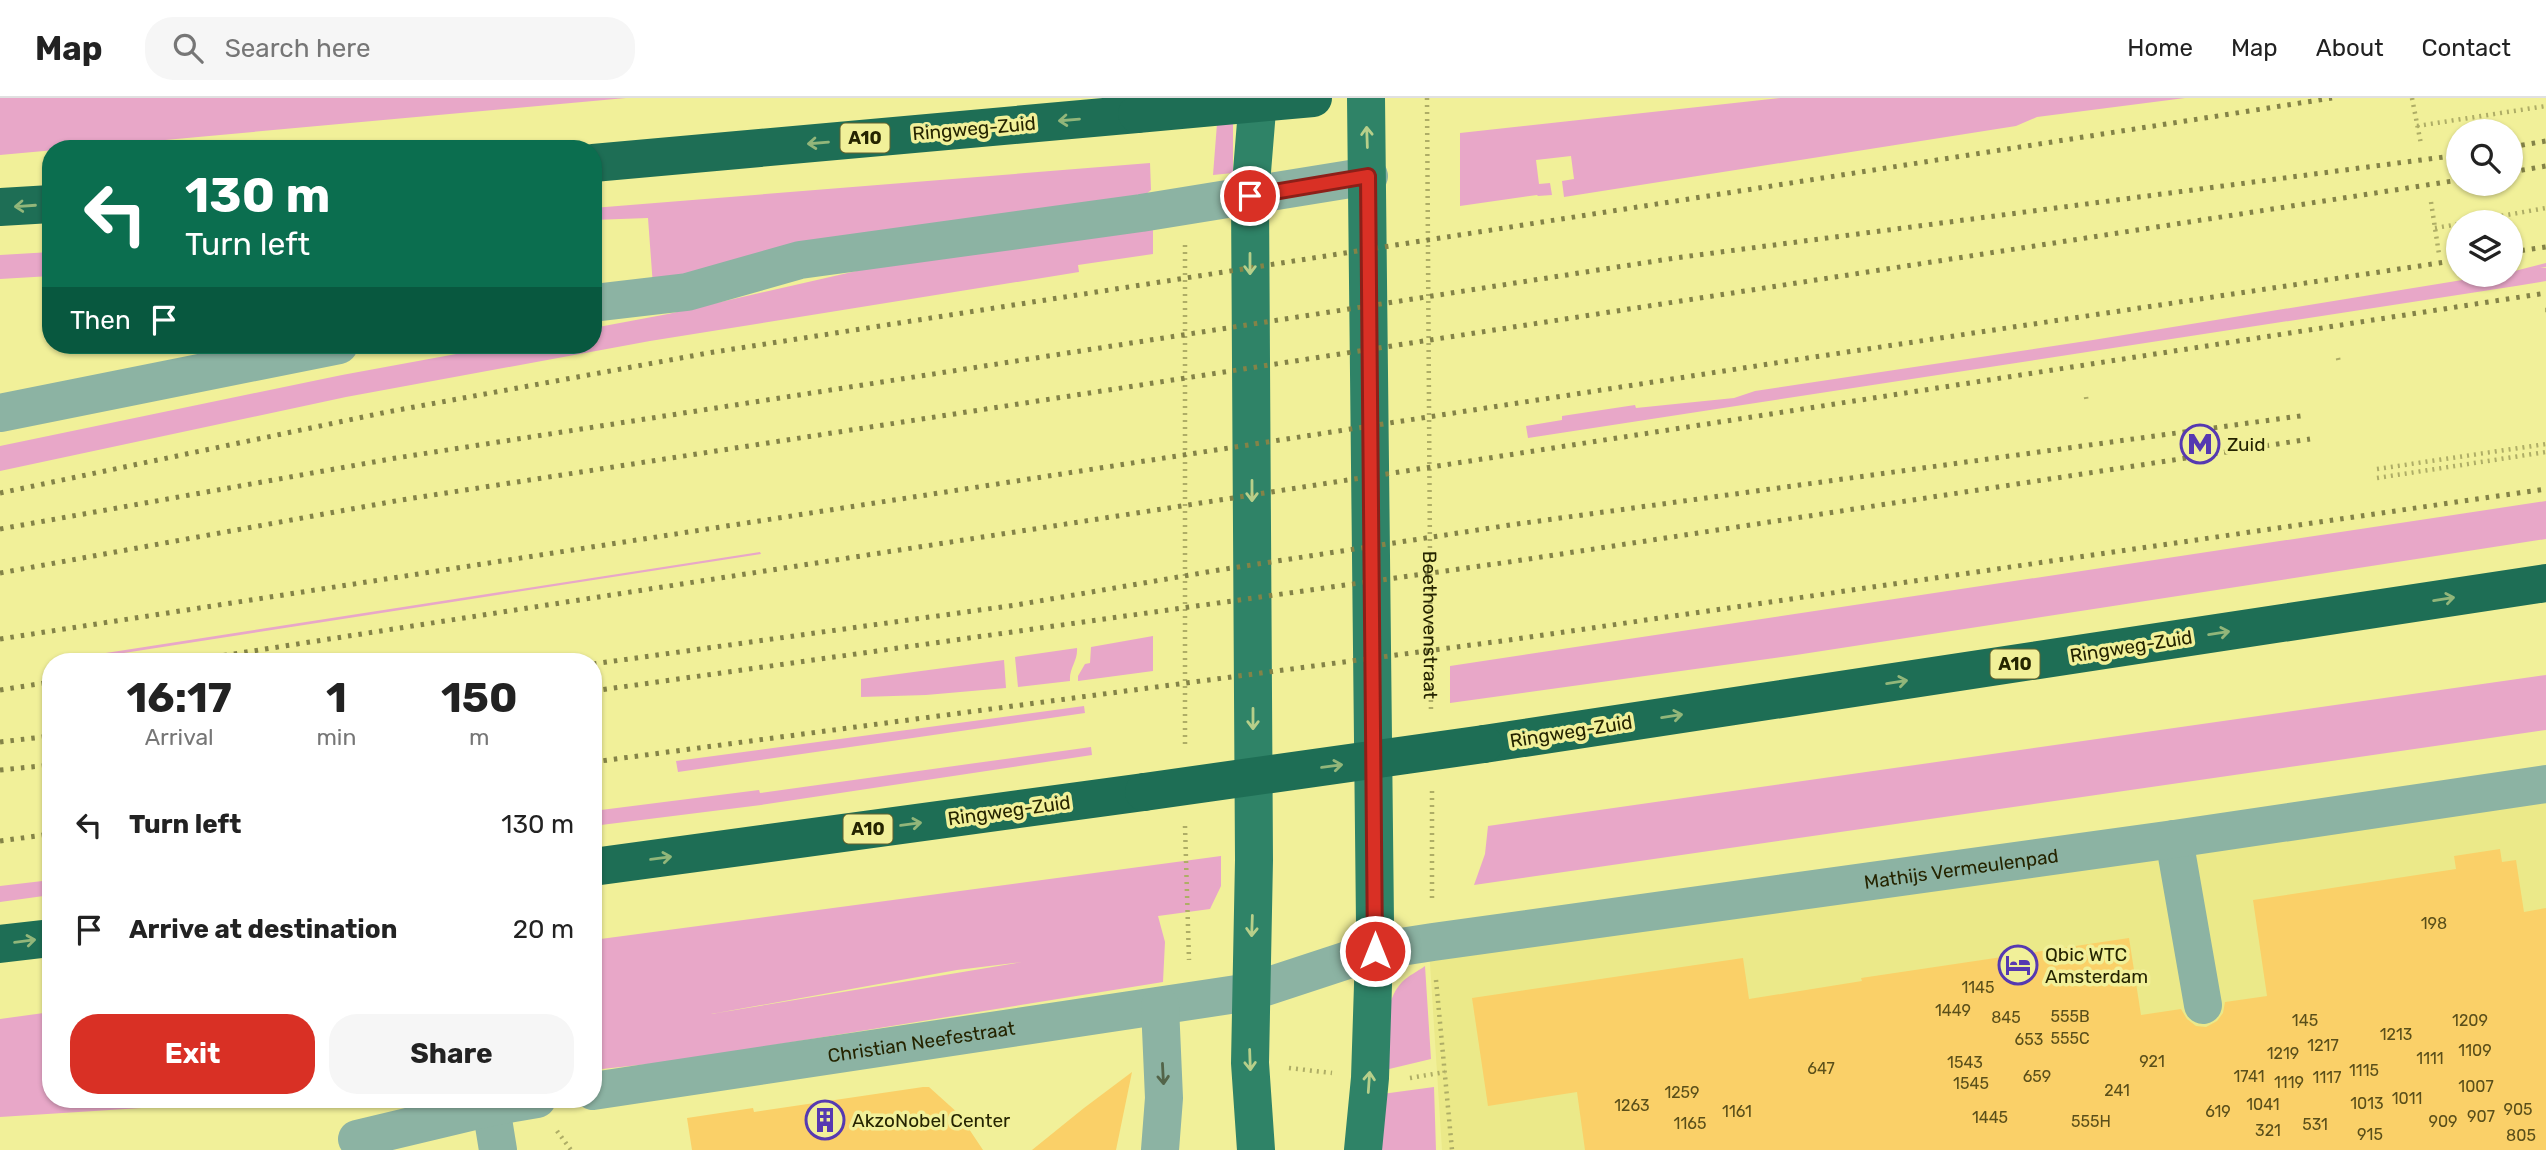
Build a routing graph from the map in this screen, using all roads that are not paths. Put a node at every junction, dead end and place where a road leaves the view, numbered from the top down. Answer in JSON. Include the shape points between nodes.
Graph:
{"nodes":[{"id":1,"x":1258,"y":98,"type":"edge"},
{"id":2,"x":1313,"y":98,"type":"edge"},
{"id":3,"x":1366,"y":98,"type":"edge"},
{"id":4,"x":602,"y":162,"type":"edge"},
{"id":5,"x":1368,"y":176,"type":"junction"},
{"id":6,"x":1250,"y":196,"type":"junction"},
{"id":7,"x":42,"y":205,"type":"edge"},
{"id":8,"x":0,"y":207,"type":"edge"},
{"id":9,"x":602,"y":302,"type":"edge"},
{"id":10,"x":295,"y":354,"type":"edge"},
{"id":11,"x":0,"y":414,"type":"edge"},
{"id":12,"x":2546,"y":583,"type":"edge"},
{"id":13,"x":2546,"y":784,"type":"edge"},
{"id":14,"x":2174,"y":839,"type":"junction"},
{"id":15,"x":602,"y":866,"type":"edge"},
{"id":16,"x":42,"y":939,"type":"edge"},
{"id":17,"x":0,"y":944,"type":"edge"},
{"id":18,"x":1375,"y":951,"type":"junction"},
{"id":19,"x":1250,"y":992,"type":"junction"},
{"id":20,"x":1160,"y":1006,"type":"junction"},
{"id":21,"x":2203,"y":1006,"type":"dead end"},
{"id":22,"x":602,"y":1090,"type":"edge"},
{"id":23,"x":487,"y":1108,"type":"edge"},
{"id":24,"x":491,"y":1108,"type":"edge"},
{"id":25,"x":357,"y":1139,"type":"dead end"},
{"id":26,"x":498,"y":1150,"type":"edge"},
{"id":27,"x":1160,"y":1150,"type":"edge"},
{"id":28,"x":1256,"y":1150,"type":"edge"},
{"id":29,"x":1363,"y":1150,"type":"edge"}],
"edges":[{"from":1,"to":6,"type":"main road"},
{"from":2,"to":4,"type":"highway","name":"Ringweg-Zuid","number":"A10","one_way":true,"bridge":true},
{"from":5,"to":3,"type":"main road","one_way":true},
{"from":5,"to":6,"type":"street"},
{"from":5,"to":18,"type":"main road"},
{"from":6,"to":9,"type":"street","via":[[800,260],[687,292]]},
{"from":6,"to":19,"type":"main road","one_way":true,"via":[[1254,846]]},
{"from":7,"to":8,"type":"highway","one_way":true},
{"from":10,"to":11,"type":"street"},
{"from":15,"to":12,"type":"highway","name":"Ringweg-Zuid","number":"A10","one_way":true,"bridge":true,"via":[[1484,744]]},
{"from":13,"to":14,"type":"street","name":"Mathijs Vermeulenpad"},
{"from":14,"to":18,"type":"street","name":"Mathijs Vermeulenpad"},
{"from":14,"to":21,"type":"street"},
{"from":17,"to":16,"type":"highway","one_way":true},
{"from":18,"to":19,"type":"street","name":"Mathijs Vermeulenpad"},
{"from":29,"to":18,"type":"main road","one_way":true},
{"from":19,"to":20,"type":"street","name":"Christian Neefestraat"},
{"from":19,"to":28,"type":"main road","one_way":true},
{"from":20,"to":22,"type":"street","name":"Christian Neefestraat"},
{"from":20,"to":27,"type":"street","one_way":true,"via":[[1164,1098]]},
{"from":23,"to":25,"type":"street"},
{"from":24,"to":26,"type":"street"}]}
